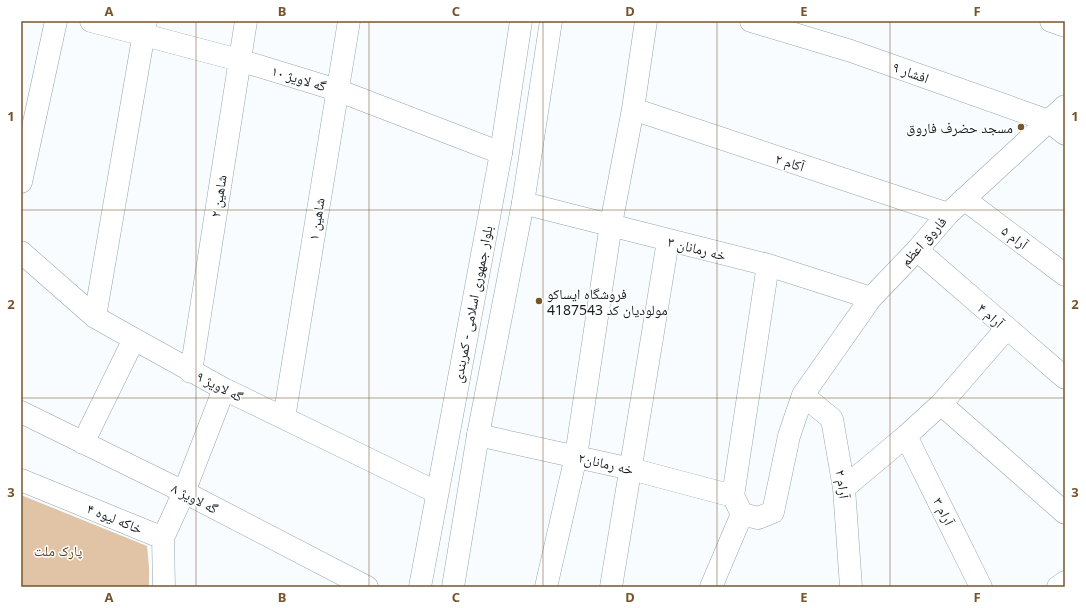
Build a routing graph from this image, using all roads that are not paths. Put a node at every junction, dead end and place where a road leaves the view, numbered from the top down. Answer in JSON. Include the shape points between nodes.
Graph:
{"nodes":[{"id":1,"x":56,"y":21,"type":"edge"},
{"id":2,"x":91,"y":21,"type":"edge"},
{"id":3,"x":246,"y":21,"type":"edge"},
{"id":4,"x":349,"y":21,"type":"edge"},
{"id":5,"x":520,"y":21,"type":"edge"},
{"id":6,"x":551,"y":21,"type":"edge"},
{"id":7,"x":646,"y":21,"type":"edge"},
{"id":8,"x":751,"y":21,"type":"edge"},
{"id":9,"x":1051,"y":21,"type":"edge"},
{"id":10,"x":1065,"y":26,"type":"edge"},
{"id":11,"x":145,"y":27,"type":"edge"},
{"id":12,"x":239,"y":60,"type":"junction"},
{"id":13,"x":337,"y":90,"type":"junction"},
{"id":14,"x":1065,"y":106,"type":"edge"},
{"id":15,"x":633,"y":109,"type":"junction"},
{"id":16,"x":1057,"y":128,"type":"edge"},
{"id":17,"x":501,"y":153,"type":"junction"},
{"id":18,"x":21,"y":182,"type":"edge"},
{"id":19,"x":964,"y":199,"type":"junction"},
{"id":20,"x":523,"y":203,"type":"junction"},
{"id":21,"x":948,"y":214,"type":"junction"},
{"id":22,"x":611,"y":224,"type":"junction"},
{"id":23,"x":668,"y":241,"type":"junction"},
{"id":24,"x":918,"y":250,"type":"junction"},
{"id":25,"x":21,"y":252,"type":"edge"},
{"id":26,"x":768,"y":266,"type":"junction"},
{"id":27,"x":1065,"y":276,"type":"edge"},
{"id":28,"x":871,"y":298,"type":"junction"},
{"id":29,"x":95,"y":317,"type":"junction"},
{"id":30,"x":1006,"y":329,"type":"junction"},
{"id":31,"x":134,"y":339,"type":"junction"},
{"id":32,"x":191,"y":372,"type":"junction"},
{"id":33,"x":1065,"y":378,"type":"edge"},
{"id":34,"x":224,"y":389,"type":"junction"},
{"id":35,"x":803,"y":395,"type":"junction"},
{"id":36,"x":941,"y":404,"type":"junction"},
{"id":37,"x":21,"y":412,"type":"edge"},
{"id":38,"x":284,"y":418,"type":"junction"},
{"id":39,"x":478,"y":435,"type":"junction"},
{"id":40,"x":906,"y":436,"type":"junction"},
{"id":41,"x":83,"y":443,"type":"junction"},
{"id":42,"x":576,"y":456,"type":"junction"},
{"id":43,"x":631,"y":469,"type":"junction"},
{"id":44,"x":21,"y":480,"type":"edge"},
{"id":45,"x":844,"y":488,"type":"junction"},
{"id":46,"x":184,"y":492,"type":"junction"},
{"id":47,"x":436,"y":492,"type":"junction"},
{"id":48,"x":737,"y":505,"type":"junction"},
{"id":49,"x":1065,"y":514,"type":"edge"},
{"id":50,"x":163,"y":538,"type":"junction"},
{"id":51,"x":1065,"y":582,"type":"edge"},
{"id":52,"x":164,"y":587,"type":"edge"},
{"id":53,"x":368,"y":587,"type":"edge"},
{"id":54,"x":420,"y":587,"type":"edge"},
{"id":55,"x":453,"y":587,"type":"edge"},
{"id":56,"x":546,"y":587,"type":"edge"},
{"id":57,"x":611,"y":587,"type":"edge"},
{"id":58,"x":711,"y":587,"type":"edge"},
{"id":59,"x":851,"y":587,"type":"edge"},
{"id":60,"x":981,"y":587,"type":"edge"},
{"id":61,"x":1058,"y":587,"type":"edge"}],
"edges":[{"from":1,"to":18,"type":"street"},
{"from":2,"to":11,"type":"street","name":"گه لاویژ ۱۰"},
{"from":3,"to":12,"type":"street","name":"شاهین ۲"},
{"from":4,"to":13,"type":"street","name":"شاهین ۱"},
{"from":5,"to":17,"type":"street","name":"بلوار جمهوری اسلامی - کمربندی"},
{"from":6,"to":20,"type":"street"},
{"from":7,"to":15,"type":"street"},
{"from":8,"to":16,"type":"street","name":"افشار ۹","via":[[851,51]]},
{"from":9,"to":10,"type":"street"},
{"from":11,"to":12,"type":"street","name":"گه لاویژ ۱۰"},
{"from":11,"to":29,"type":"street"},
{"from":12,"to":13,"type":"street","name":"گه لاویژ ۱۰"},
{"from":12,"to":32,"type":"street","name":"شاهین ۲"},
{"from":13,"to":17,"type":"street","name":"گه لاویژ ۱۰"},
{"from":13,"to":38,"type":"street","name":"شاهین ۱"},
{"from":14,"to":16,"type":"street","name":"فاروق اعظم"},
{"from":15,"to":21,"type":"street","name":"آکام ۲"},
{"from":15,"to":22,"type":"street"},
{"from":16,"to":19,"type":"street","name":"فاروق اعظم"},
{"from":17,"to":47,"type":"street","name":"بلوار جمهوری اسلامی - کمربندی"},
{"from":19,"to":21,"type":"street","name":"فاروق اعظم"},
{"from":19,"to":27,"type":"street","name":"آرام ۵"},
{"from":20,"to":22,"type":"street","name":"خه رمانان ۳"},
{"from":20,"to":39,"type":"street"},
{"from":21,"to":24,"type":"street","name":"فاروق اعظم"},
{"from":22,"to":23,"type":"street","name":"خه رمانان ۳"},
{"from":22,"to":42,"type":"street"},
{"from":23,"to":26,"type":"street","name":"خه رمانان ۳"},
{"from":23,"to":43,"type":"street"},
{"from":24,"to":28,"type":"street","name":"فاروق اعظم"},
{"from":24,"to":30,"type":"street","name":"آرام ۴"},
{"from":25,"to":29,"type":"street","name":"گه لاویژ ۹"},
{"from":26,"to":28,"type":"street","name":"خه رمانان ۳"},
{"from":26,"to":48,"type":"street"},
{"from":28,"to":35,"type":"street","name":"فاروق اعظم"},
{"from":29,"to":31,"type":"street","name":"گه لاویژ ۹"},
{"from":30,"to":33,"type":"street","name":"آرام ۴"},
{"from":30,"to":36,"type":"street"},
{"from":31,"to":32,"type":"street","name":"گه لاویژ ۹"},
{"from":31,"to":41,"type":"street"},
{"from":32,"to":34,"type":"street","name":"گه لاویژ ۹"},
{"from":34,"to":38,"type":"street","name":"گه لاویژ ۹"},
{"from":34,"to":46,"type":"street"},
{"from":35,"to":45,"type":"street","name":"آرام ۲","via":[[832,419]]},
{"from":35,"to":48,"type":"street","name":"خه رمانان۲","via":[[789,436],[773,512],[758,518]]},
{"from":36,"to":40,"type":"street"},
{"from":36,"to":49,"type":"street"},
{"from":37,"to":41,"type":"street","name":"گه لاویژ ۸"},
{"from":38,"to":47,"type":"street","name":"گه لاویژ ۹"},
{"from":39,"to":42,"type":"street","name":"خه رمانان۲"},
{"from":39,"to":55,"type":"street"},
{"from":40,"to":45,"type":"street"},
{"from":40,"to":60,"type":"street","name":"آرام ۳"},
{"from":41,"to":46,"type":"street","name":"گه لاویژ ۸"},
{"from":42,"to":43,"type":"street","name":"خه رمانان۲"},
{"from":42,"to":56,"type":"street"},
{"from":43,"to":48,"type":"street","name":"خه رمانان۲"},
{"from":43,"to":57,"type":"street"},
{"from":44,"to":50,"type":"street","name":"خاکه لیوه ۴"},
{"from":45,"to":59,"type":"street","name":"آرام ۲"},
{"from":46,"to":50,"type":"street"},
{"from":46,"to":53,"type":"street","name":"گه لاویژ ۸"},
{"from":47,"to":54,"type":"street","name":"بلوار جمهوری اسلامی - کمربندی"},
{"from":48,"to":58,"type":"street"},
{"from":50,"to":52,"type":"street"},
{"from":51,"to":61,"type":"street"}]}
